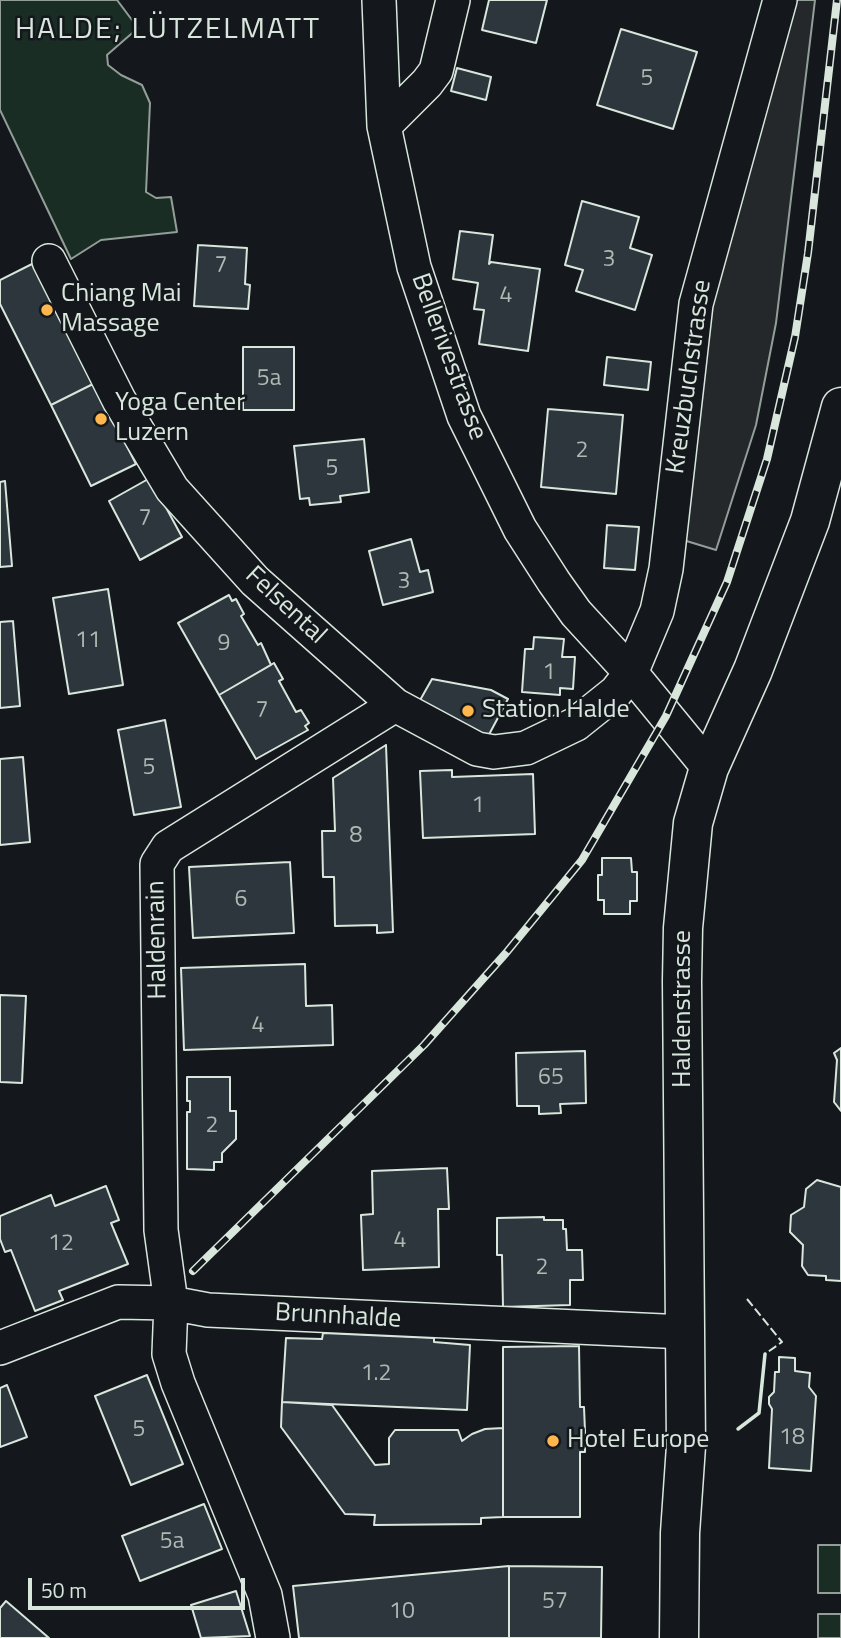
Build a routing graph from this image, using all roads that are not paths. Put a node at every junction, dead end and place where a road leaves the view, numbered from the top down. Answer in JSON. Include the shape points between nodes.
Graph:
{"nodes":[{"id":1,"x":379,"y":0,"type":"edge"},
{"id":2,"x":453,"y":0,"type":"edge"},
{"id":3,"x":780,"y":0,"type":"edge"},
{"id":4,"x":384,"y":126,"type":"junction"},
{"id":5,"x":49,"y":261,"type":"dead end"},
{"id":6,"x":841,"y":407,"type":"edge"},
{"id":7,"x":631,"y":673,"type":"junction"},
{"id":8,"x":395,"y":705,"type":"junction"},
{"id":9,"x":709,"y":768,"type":"junction"},
{"id":10,"x":171,"y":1303,"type":"junction"},
{"id":11,"x":685,"y":1332,"type":"junction"},
{"id":12,"x":0,"y":1348,"type":"edge"},
{"id":13,"x":274,"y":1638,"type":"edge"},
{"id":14,"x":679,"y":1638,"type":"edge"}],
"edges":[{"from":1,"to":4,"type":"street","name":"Bellerivestrasse"},
{"from":2,"to":4,"type":"street","via":[[436,71]]},
{"from":3,"to":7,"type":"street","name":"Kreuzbuchstrasse","via":[[695,304],[664,579],[657,611]]},
{"from":4,"to":7,"type":"street","name":"Bellerivestrasse","via":[[414,267],[464,416],[520,529],[554,582]]},
{"from":5,"to":8,"type":"street","name":"Felsental","via":[[119,400],[172,489],[255,581]]},
{"from":6,"to":9,"type":"main road","name":"Haldenstrasse","via":[[810,521],[753,670]]},
{"from":7,"to":8,"type":"street","name":"Felsental","via":[[616,692],[576,724],[510,752],[477,749]]},
{"from":7,"to":9,"type":"street","name":"Bellerivestrasse"},
{"from":8,"to":10,"type":"street","name":"Haldenrain","via":[[168,847],[157,864],[162,1230]]},
{"from":9,"to":11,"type":"main road","name":"Haldenstrasse","via":[[693,823],[683,928]]},
{"from":10,"to":11,"type":"street","name":"Brunnhalde","via":[[208,1310]]},
{"from":10,"to":12,"type":"street","name":"Brunnhalde","via":[[118,1302]]},
{"from":10,"to":13,"type":"street","name":"Haldenrain","via":[[169,1354],[265,1595]]},
{"from":11,"to":14,"type":"main road","name":"Haldenstrasse"}]}
